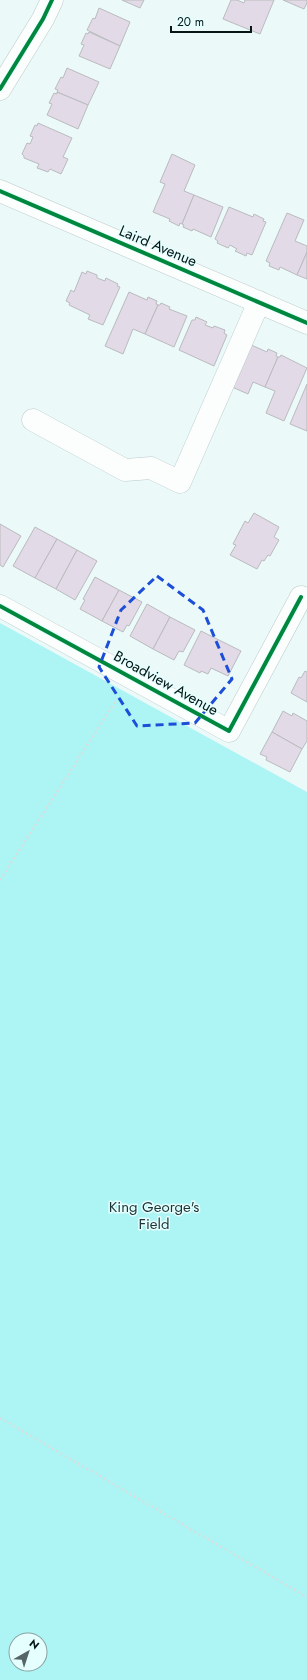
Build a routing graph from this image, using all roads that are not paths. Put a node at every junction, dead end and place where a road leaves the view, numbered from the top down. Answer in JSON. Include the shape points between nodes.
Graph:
{"nodes":[{"id":1,"x":52,"y":0,"type":"edge"},
{"id":2,"x":0,"y":89,"type":"edge"},
{"id":3,"x":0,"y":191,"type":"edge"},
{"id":4,"x":259,"y":302,"type":"junction"},
{"id":5,"x":307,"y":323,"type":"edge"},
{"id":6,"x":33,"y":420,"type":"dead end"},
{"id":7,"x":300,"y":597,"type":"dead end"},
{"id":8,"x":0,"y":606,"type":"edge"}],
"edges":[{"from":1,"to":2,"type":"street"},
{"from":3,"to":4,"type":"street","name":"Laird Avenue"},
{"from":4,"to":5,"type":"street","name":"Laird Avenue"},
{"from":4,"to":6,"type":"street","via":[[180,482],[151,468],[125,470]]},
{"from":7,"to":8,"type":"street","name":"Broadview Avenue","via":[[229,731]]}]}
